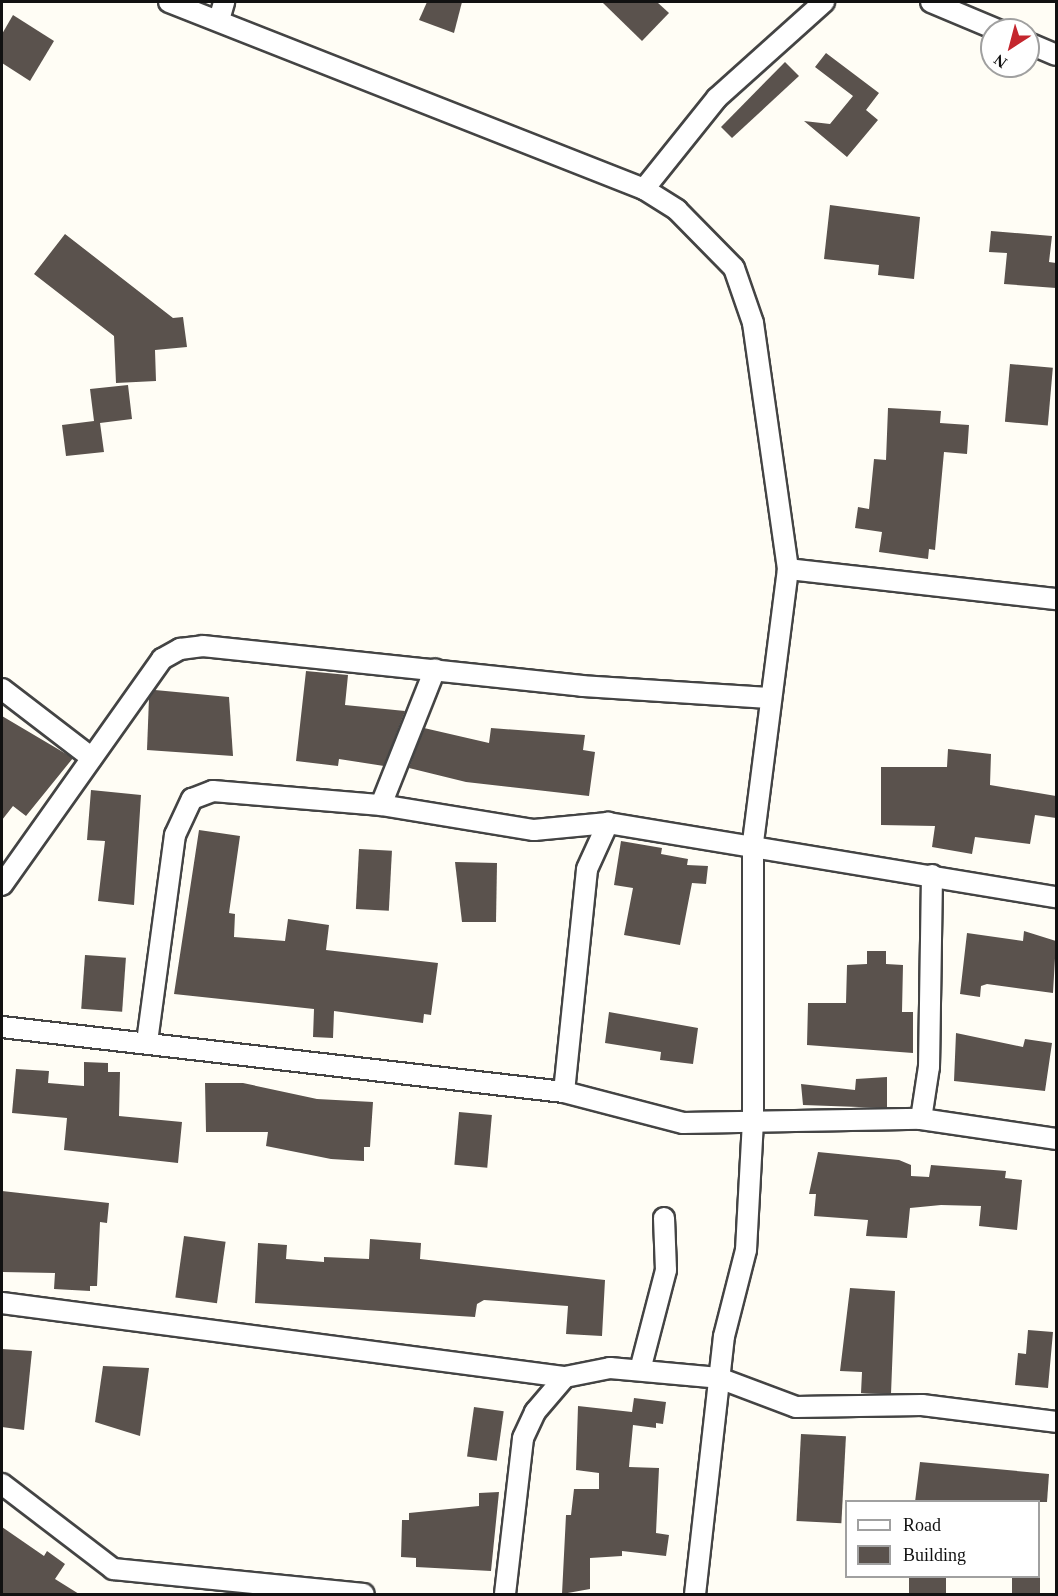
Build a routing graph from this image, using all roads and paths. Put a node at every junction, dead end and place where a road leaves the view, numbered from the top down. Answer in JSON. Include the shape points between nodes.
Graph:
{"nodes":[{"id":1,"x":169,"y":2,"type":"edge"},
{"id":2,"x":824,"y":2,"type":"edge"},
{"id":3,"x":931,"y":2,"type":"edge"},
{"id":4,"x":221,"y":11,"type":"edge"},
{"id":5,"x":980,"y":22,"type":"edge"},
{"id":6,"x":1040,"y":48,"type":"edge"},
{"id":7,"x":1056,"y":55,"type":"edge"},
{"id":8,"x":644,"y":189,"type":"junction"},
{"id":9,"x":788,"y":569,"type":"junction"},
{"id":10,"x":1056,"y":598,"type":"edge"},
{"id":11,"x":435,"y":669,"type":"junction"},
{"id":12,"x":2,"y":689,"type":"edge"},
{"id":13,"x":768,"y":698,"type":"junction"},
{"id":14,"x":92,"y":758,"type":"junction"},
{"id":15,"x":381,"y":805,"type":"junction"},
{"id":16,"x":608,"y":823,"type":"junction"},
{"id":17,"x":753,"y":843,"type":"junction"},
{"id":18,"x":932,"y":874,"type":"junction"},
{"id":19,"x":2,"y":885,"type":"edge"},
{"id":20,"x":1056,"y":897,"type":"edge"},
{"id":21,"x":2,"y":1028,"type":"edge"},
{"id":22,"x":147,"y":1042,"type":"junction"},
{"id":23,"x":564,"y":1092,"type":"junction"},
{"id":24,"x":921,"y":1119,"type":"junction"},
{"id":25,"x":753,"y":1121,"type":"junction"},
{"id":26,"x":1056,"y":1139,"type":"edge"},
{"id":27,"x":664,"y":1218,"type":"dead end"},
{"id":28,"x":2,"y":1303,"type":"edge"},
{"id":29,"x":640,"y":1370,"type":"junction"},
{"id":30,"x":565,"y":1377,"type":"junction"},
{"id":31,"x":719,"y":1377,"type":"junction"},
{"id":32,"x":1056,"y":1422,"type":"edge"},
{"id":33,"x":2,"y":1484,"type":"edge"},
{"id":34,"x":364,"y":1594,"type":"edge"},
{"id":35,"x":505,"y":1594,"type":"edge"},
{"id":36,"x":695,"y":1594,"type":"edge"}],
"edges":[{"from":1,"to":4,"type":"street"},
{"from":2,"to":8,"type":"street","via":[[717,98]]},
{"from":3,"to":5,"type":"street"},
{"from":4,"to":8,"type":"street"},
{"from":6,"to":7,"type":"street"},
{"from":8,"to":9,"type":"street","via":[[677,210],[734,268],[762,370]]},
{"from":9,"to":10,"type":"street"},
{"from":9,"to":13,"type":"street"},
{"from":11,"to":13,"type":"street","via":[[582,687]]},
{"from":11,"to":14,"type":"street","via":[[203,646],[180,649],[162,659]]},
{"from":11,"to":15,"type":"street"},
{"from":12,"to":14,"type":"street"},
{"from":13,"to":17,"type":"street"},
{"from":14,"to":19,"type":"street"},
{"from":15,"to":16,"type":"street","via":[[534,830]]},
{"from":15,"to":22,"type":"street","via":[[213,790],[192,799],[175,835]]},
{"from":16,"to":17,"type":"street","via":[[697,840]]},
{"from":16,"to":23,"type":"street","via":[[587,869]]},
{"from":17,"to":18,"type":"street"},
{"from":17,"to":25,"type":"street"},
{"from":18,"to":20,"type":"street"},
{"from":18,"to":24,"type":"street","via":[[929,1067]]},
{"from":21,"to":22,"type":"street"},
{"from":22,"to":23,"type":"street"},
{"from":23,"to":25,"type":"street","via":[[683,1123]]},
{"from":24,"to":25,"type":"street"},
{"from":24,"to":26,"type":"street"},
{"from":25,"to":31,"type":"street","via":[[746,1250]]},
{"from":27,"to":29,"type":"street","via":[[666,1270]]},
{"from":28,"to":30,"type":"street"},
{"from":29,"to":30,"type":"street","via":[[610,1368]]},
{"from":29,"to":31,"type":"street"},
{"from":30,"to":35,"type":"street","via":[[535,1412],[523,1438]]},
{"from":31,"to":32,"type":"street","via":[[796,1407],[922,1405]]},
{"from":31,"to":36,"type":"street"},
{"from":33,"to":34,"type":"street","via":[[113,1569]]}]}
